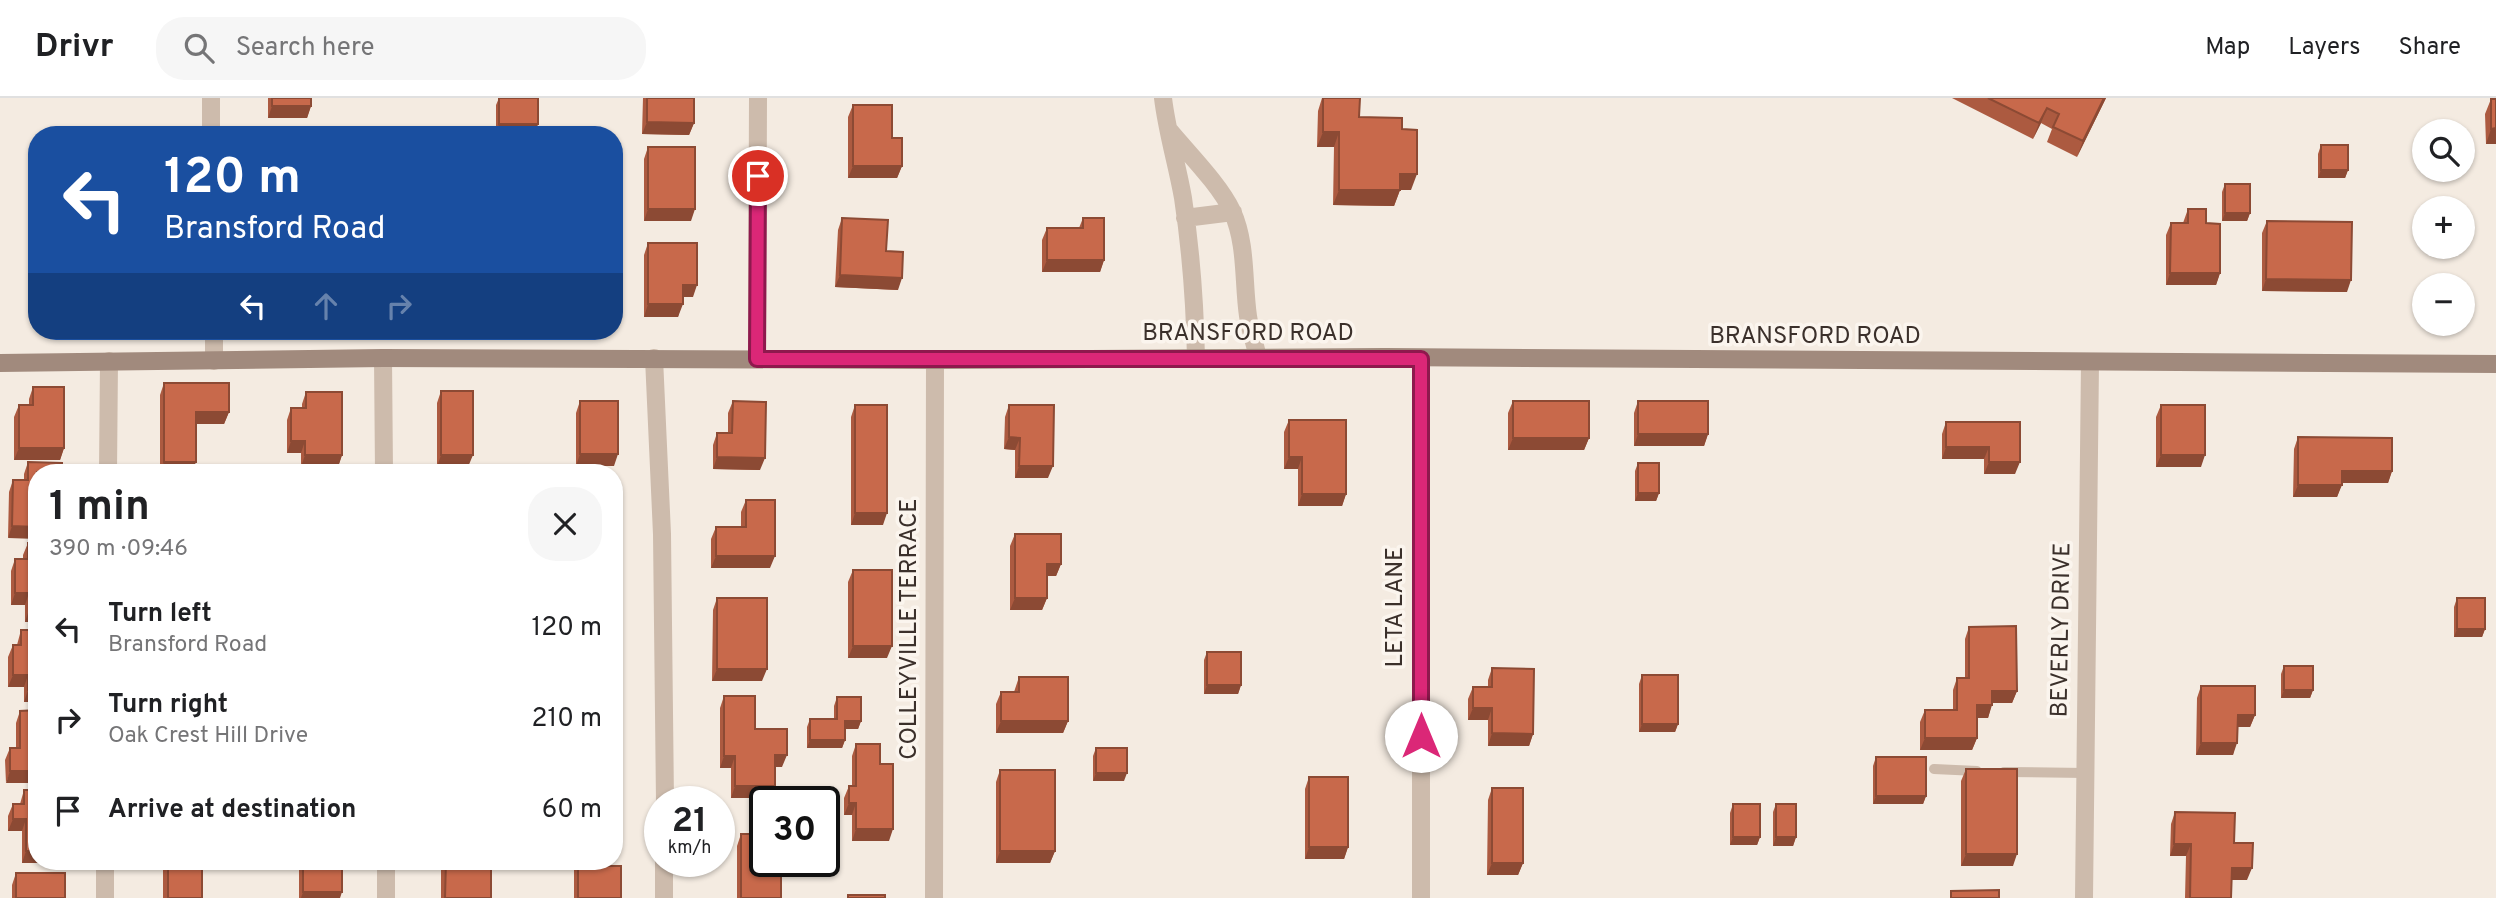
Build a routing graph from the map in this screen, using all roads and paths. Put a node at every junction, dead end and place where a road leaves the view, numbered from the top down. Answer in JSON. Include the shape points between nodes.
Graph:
{"nodes":[{"id":1,"x":211,"y":98,"type":"edge"},
{"id":2,"x":758,"y":98,"type":"edge"},
{"id":3,"x":1163,"y":98,"type":"edge"},
{"id":4,"x":211,"y":126,"type":"edge"},
{"id":5,"x":1167,"y":128,"type":"junction"},
{"id":6,"x":1233,"y":212,"type":"junction"},
{"id":7,"x":1185,"y":218,"type":"junction"},
{"id":8,"x":214,"y":340,"type":"edge"},
{"id":9,"x":383,"y":358,"type":"junction"},
{"id":10,"x":654,"y":358,"type":"junction"},
{"id":11,"x":1258,"y":358,"type":"junction"},
{"id":12,"x":757,"y":359,"type":"junction"},
{"id":13,"x":1196,"y":359,"type":"junction"},
{"id":14,"x":1421,"y":359,"type":"junction"},
{"id":15,"x":214,"y":360,"type":"junction"},
{"id":16,"x":936,"y":360,"type":"junction"},
{"id":17,"x":109,"y":361,"type":"junction"},
{"id":18,"x":0,"y":363,"type":"edge"},
{"id":19,"x":2090,"y":363,"type":"junction"},
{"id":20,"x":2496,"y":364,"type":"edge"},
{"id":21,"x":108,"y":464,"type":"edge"},
{"id":22,"x":384,"y":464,"type":"edge"},
{"id":23,"x":1934,"y":769,"type":"dead end"},
{"id":24,"x":2085,"y":773,"type":"junction"},
{"id":25,"x":664,"y":786,"type":"edge"},
{"id":26,"x":105,"y":870,"type":"edge"},
{"id":27,"x":386,"y":870,"type":"edge"},
{"id":28,"x":664,"y":877,"type":"edge"},
{"id":29,"x":105,"y":898,"type":"edge"},
{"id":30,"x":386,"y":898,"type":"edge"},
{"id":31,"x":664,"y":898,"type":"edge"},
{"id":32,"x":934,"y":898,"type":"edge"},
{"id":33,"x":1421,"y":898,"type":"edge"},
{"id":34,"x":2084,"y":898,"type":"edge"}],
"edges":[{"from":1,"to":4,"type":"street"},
{"from":2,"to":12,"type":"street"},
{"from":3,"to":5,"type":"street"},
{"from":5,"to":6,"type":"street"},
{"from":5,"to":7,"type":"street"},
{"from":6,"to":7,"type":"street"},
{"from":6,"to":11,"type":"street"},
{"from":7,"to":13,"type":"street","via":[[1195,296]]},
{"from":8,"to":15,"type":"street"},
{"from":9,"to":10,"type":"street","name":"BRANSFORD ROAD"},
{"from":9,"to":15,"type":"street","name":"BRANSFORD ROAD"},
{"from":9,"to":22,"type":"street"},
{"from":10,"to":12,"type":"street","name":"BRANSFORD ROAD"},
{"from":10,"to":25,"type":"street","via":[[662,534]]},
{"from":11,"to":13,"type":"street","name":"BRANSFORD ROAD"},
{"from":11,"to":14,"type":"street","name":"BRANSFORD ROAD"},
{"from":12,"to":16,"type":"street","name":"BRANSFORD ROAD"},
{"from":13,"to":16,"type":"street","name":"BRANSFORD ROAD"},
{"from":14,"to":19,"type":"street","name":"BRANSFORD ROAD"},
{"from":14,"to":33,"type":"street","name":"LETA LANE"},
{"from":15,"to":17,"type":"street","name":"BRANSFORD ROAD"},
{"from":16,"to":32,"type":"street","name":"COLLEYVILLE TERRACE"},
{"from":17,"to":18,"type":"street","name":"BRANSFORD ROAD"},
{"from":17,"to":21,"type":"street"},
{"from":19,"to":20,"type":"street","name":"BRANSFORD ROAD"},
{"from":19,"to":24,"type":"street","name":"BEVERLY DRIVE"},
{"from":23,"to":24,"type":"lane"},
{"from":24,"to":34,"type":"street","name":"BEVERLY DRIVE"},
{"from":26,"to":29,"type":"street"},
{"from":27,"to":30,"type":"street"},
{"from":28,"to":31,"type":"street"}]}
